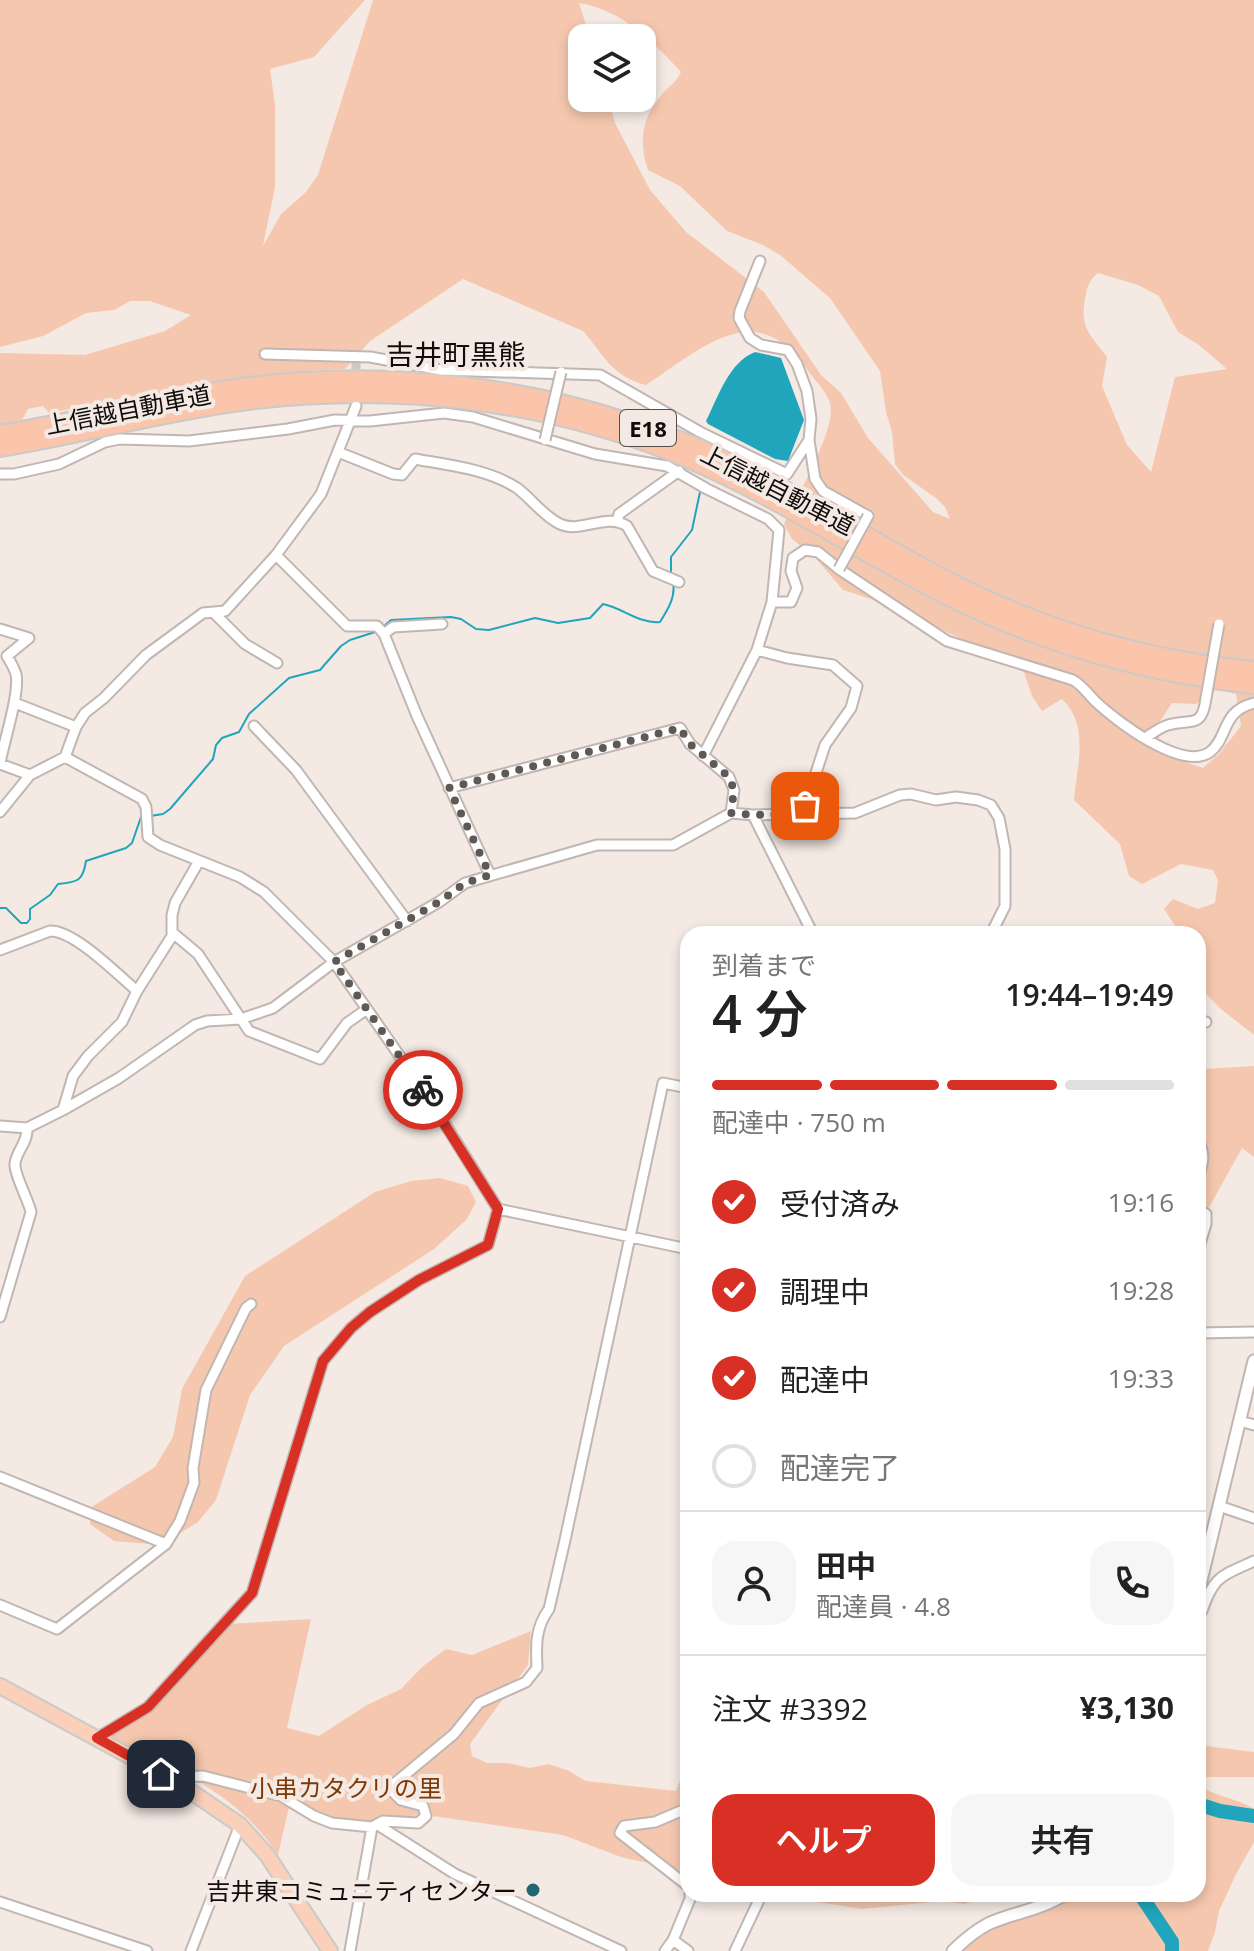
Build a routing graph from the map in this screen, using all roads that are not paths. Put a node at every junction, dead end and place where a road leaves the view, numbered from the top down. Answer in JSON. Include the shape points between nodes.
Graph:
{"nodes":[{"id":1,"x":760,"y":261,"type":"dead end"},
{"id":2,"x":265,"y":354,"type":"dead end"},
{"id":3,"x":561,"y":372,"type":"junction"},
{"id":4,"x":356,"y":406,"type":"dead end"},
{"id":5,"x":348,"y":422,"type":"junction"},
{"id":6,"x":0,"y":434,"type":"edge"},
{"id":7,"x":545,"y":440,"type":"junction"},
{"id":8,"x":809,"y":440,"type":"junction"},
{"id":9,"x":0,"y":448,"type":"edge"},
{"id":10,"x":338,"y":452,"type":"junction"},
{"id":11,"x":679,"y":471,"type":"junction"},
{"id":12,"x":0,"y":474,"type":"edge"},
{"id":13,"x":617,"y":522,"type":"junction"},
{"id":14,"x":276,"y":555,"type":"junction"},
{"id":15,"x":839,"y":569,"type":"junction"},
{"id":16,"x":679,"y":582,"type":"dead end"},
{"id":17,"x":772,"y":602,"type":"junction"},
{"id":18,"x":215,"y":614,"type":"junction"},
{"id":19,"x":442,"y":624,"type":"dead end"},
{"id":20,"x":1219,"y":624,"type":"dead end"},
{"id":21,"x":0,"y":629,"type":"edge"},
{"id":22,"x":384,"y":634,"type":"junction"},
{"id":23,"x":757,"y":650,"type":"junction"},
{"id":24,"x":277,"y":663,"type":"dead end"},
{"id":25,"x":1254,"y":670,"type":"edge"},
{"id":26,"x":1254,"y":685,"type":"edge"},
{"id":27,"x":15,"y":703,"type":"junction"},
{"id":28,"x":1254,"y":703,"type":"edge"},
{"id":29,"x":4,"y":720,"type":"edge"},
{"id":30,"x":254,"y":726,"type":"dead end"},
{"id":31,"x":76,"y":727,"type":"junction"},
{"id":32,"x":1145,"y":738,"type":"junction"},
{"id":33,"x":703,"y":756,"type":"junction"},
{"id":34,"x":65,"y":757,"type":"junction"},
{"id":35,"x":0,"y":763,"type":"edge"},
{"id":36,"x":30,"y":775,"type":"junction"},
{"id":37,"x":449,"y":788,"type":"junction"},
{"id":38,"x":0,"y":812,"type":"edge"},
{"id":39,"x":731,"y":813,"type":"junction"},
{"id":40,"x":803,"y":813,"type":"junction"},
{"id":41,"x":753,"y":815,"type":"junction"},
{"id":42,"x":199,"y":861,"type":"junction"},
{"id":43,"x":490,"y":875,"type":"junction"},
{"id":44,"x":407,"y":921,"type":"junction"},
{"id":45,"x":809,"y":926,"type":"edge"},
{"id":46,"x":995,"y":926,"type":"edge"},
{"id":47,"x":173,"y":933,"type":"junction"},
{"id":48,"x":0,"y":950,"type":"edge"},
{"id":49,"x":334,"y":962,"type":"junction"},
{"id":50,"x":137,"y":991,"type":"junction"},
{"id":51,"x":367,"y":1009,"type":"junction"},
{"id":52,"x":241,"y":1019,"type":"junction"},
{"id":53,"x":680,"y":1086,"type":"edge"},
{"id":54,"x":63,"y":1110,"type":"junction"},
{"id":55,"x":0,"y":1126,"type":"edge"},
{"id":56,"x":27,"y":1128,"type":"junction"},
{"id":57,"x":498,"y":1209,"type":"junction"},
{"id":58,"x":630,"y":1237,"type":"junction"},
{"id":59,"x":680,"y":1247,"type":"edge"},
{"id":60,"x":251,"y":1304,"type":"dead end"},
{"id":61,"x":0,"y":1317,"type":"edge"},
{"id":62,"x":1254,"y":1332,"type":"edge"},
{"id":63,"x":1206,"y":1333,"type":"edge"},
{"id":64,"x":1254,"y":1361,"type":"edge"},
{"id":65,"x":1240,"y":1421,"type":"junction"},
{"id":66,"x":1254,"y":1425,"type":"edge"},
{"id":67,"x":0,"y":1477,"type":"edge"},
{"id":68,"x":1219,"y":1506,"type":"junction"},
{"id":69,"x":1254,"y":1518,"type":"edge"},
{"id":70,"x":166,"y":1544,"type":"junction"},
{"id":71,"x":1206,"y":1560,"type":"edge"},
{"id":72,"x":1254,"y":1561,"type":"edge"},
{"id":73,"x":1206,"y":1602,"type":"edge"},
{"id":74,"x":0,"y":1605,"type":"edge"},
{"id":75,"x":0,"y":1686,"type":"edge"},
{"id":76,"x":97,"y":1738,"type":"junction"},
{"id":77,"x":177,"y":1782,"type":"junction"},
{"id":78,"x":680,"y":1811,"type":"edge"},
{"id":79,"x":240,"y":1825,"type":"junction"},
{"id":80,"x":375,"y":1826,"type":"junction"},
{"id":81,"x":680,"y":1880,"type":"edge"},
{"id":82,"x":0,"y":1902,"type":"edge"},
{"id":83,"x":689,"y":1902,"type":"edge"},
{"id":84,"x":758,"y":1902,"type":"edge"},
{"id":85,"x":1053,"y":1902,"type":"edge"},
{"id":86,"x":673,"y":1940,"type":"junction"},
{"id":87,"x":147,"y":1951,"type":"edge"},
{"id":88,"x":191,"y":1951,"type":"edge"},
{"id":89,"x":330,"y":1951,"type":"edge"},
{"id":90,"x":350,"y":1951,"type":"edge"},
{"id":91,"x":621,"y":1951,"type":"edge"},
{"id":92,"x":665,"y":1951,"type":"edge"},
{"id":93,"x":688,"y":1951,"type":"edge"},
{"id":94,"x":735,"y":1951,"type":"edge"},
{"id":95,"x":953,"y":1951,"type":"edge"}],
"edges":[{"from":1,"to":8,"type":"street","via":[[739,318],[750,338],[793,356],[807,391]]},
{"from":2,"to":3,"type":"street","via":[[370,357],[441,370]]},
{"from":3,"to":7,"type":"street","bridge":true},
{"from":3,"to":8,"type":"street","via":[[600,375],[787,474]]},
{"from":4,"to":5,"type":"street"},
{"from":5,"to":7,"type":"street","via":[[444,413]]},
{"from":5,"to":10,"type":"street"},
{"from":5,"to":12,"type":"street","via":[[189,441],[120,439],[59,464]]},
{"from":6,"to":25,"type":"highway","name":"上信越自動車道","number":"E18","via":[[198,394],[304,380],[409,380],[519,394],[627,421],[706,451],[951,582],[1051,626],[1162,657]]},
{"from":7,"to":11,"type":"street"},
{"from":8,"to":15,"type":"street","bridge":true,"via":[[815,479],[823,491],[868,516]]},
{"from":9,"to":26,"type":"highway","name":"上信越自動車道","number":"E18","via":[[207,407],[306,395],[407,394],[518,409],[687,458],[945,595],[1046,639],[1158,671]]},
{"from":10,"to":13,"type":"street","via":[[393,474],[402,475],[415,459],[471,470],[515,487],[561,525]]},
{"from":10,"to":14,"type":"street","via":[[321,494]]},
{"from":11,"to":13,"type":"street","via":[[619,514]]},
{"from":11,"to":17,"type":"street","via":[[779,530]]},
{"from":13,"to":16,"type":"street","via":[[627,526],[653,571]]},
{"from":14,"to":18,"type":"street","via":[[225,611]]},
{"from":14,"to":22,"type":"street","via":[[347,626],[377,626]]},
{"from":15,"to":17,"type":"street","via":[[818,552],[805,550],[793,558],[797,588],[791,602]]},
{"from":15,"to":32,"type":"street","via":[[947,641],[1073,680]]},
{"from":17,"to":23,"type":"street"},
{"from":18,"to":24,"type":"street","via":[[245,644]]},
{"from":18,"to":31,"type":"street","via":[[203,613],[146,655]]},
{"from":19,"to":22,"type":"street","via":[[393,627]]},
{"from":20,"to":32,"type":"street","bridge":true,"via":[[1200,718],[1168,725]]},
{"from":21,"to":27,"type":"street","via":[[29,638],[7,656],[16,674]]},
{"from":22,"to":37,"type":"street"},
{"from":23,"to":33,"type":"street"},
{"from":23,"to":40,"type":"street","via":[[833,665],[857,686],[851,708],[825,745]]},
{"from":27,"to":29,"type":"street"},
{"from":27,"to":31,"type":"street"},
{"from":28,"to":32,"type":"street","via":[[1234,713],[1210,751],[1197,756],[1183,756]]},
{"from":29,"to":35,"type":"street"},
{"from":30,"to":44,"type":"street","via":[[296,770]]},
{"from":31,"to":34,"type":"street"},
{"from":33,"to":37,"type":"street","via":[[680,728]]},
{"from":33,"to":39,"type":"street","via":[[729,777],[734,790]]},
{"from":34,"to":36,"type":"street"},
{"from":34,"to":42,"type":"street","via":[[142,799],[148,837]]},
{"from":35,"to":36,"type":"street"},
{"from":36,"to":38,"type":"street"},
{"from":37,"to":43,"type":"street"},
{"from":39,"to":41,"type":"street"},
{"from":39,"to":43,"type":"street","via":[[673,845],[597,845]]},
{"from":40,"to":41,"type":"street"},
{"from":40,"to":46,"type":"street","via":[[855,813],[911,794],[991,805],[1005,849],[1005,906]]},
{"from":41,"to":45,"type":"street"},
{"from":42,"to":47,"type":"street","via":[[175,903]]},
{"from":42,"to":49,"type":"street","via":[[264,892]]},
{"from":43,"to":44,"type":"street","via":[[465,883]]},
{"from":44,"to":49,"type":"street"},
{"from":47,"to":50,"type":"street"},
{"from":47,"to":52,"type":"street","via":[[198,954]]},
{"from":48,"to":50,"type":"street","via":[[57,930]]},
{"from":49,"to":51,"type":"street"},
{"from":49,"to":52,"type":"street","via":[[273,1008]]},
{"from":50,"to":54,"type":"street","via":[[122,1022],[73,1076]]},
{"from":51,"to":52,"type":"street","via":[[347,1023],[320,1059],[249,1031]]},
{"from":51,"to":57,"type":"street"},
{"from":52,"to":54,"type":"street","via":[[195,1025]]},
{"from":53,"to":58,"type":"street","via":[[663,1083]]},
{"from":54,"to":56,"type":"street"},
{"from":55,"to":56,"type":"street"},
{"from":56,"to":61,"type":"street","via":[[15,1163],[31,1212]]},
{"from":57,"to":58,"type":"street"},
{"from":57,"to":76,"type":"street","via":[[488,1245],[370,1312],[323,1361],[252,1593],[148,1707]]},
{"from":58,"to":59,"type":"street"},
{"from":58,"to":80,"type":"street","via":[[562,1554],[549,1609],[535,1640],[537,1668],[526,1682],[479,1703],[454,1734],[395,1783],[394,1793],[401,1800],[423,1806],[422,1821],[383,1821]]},
{"from":60,"to":70,"type":"street","via":[[206,1390],[194,1483]]},
{"from":62,"to":63,"type":"street"},
{"from":64,"to":65,"type":"street"},
{"from":65,"to":66,"type":"street"},
{"from":65,"to":68,"type":"street"},
{"from":67,"to":70,"type":"street"},
{"from":68,"to":69,"type":"street"},
{"from":68,"to":71,"type":"street"},
{"from":70,"to":74,"type":"street","via":[[57,1629]]},
{"from":72,"to":73,"type":"street","via":[[1214,1583]]},
{"from":75,"to":76,"type":"highway"},
{"from":76,"to":77,"type":"highway"},
{"from":77,"to":79,"type":"highway"},
{"from":77,"to":80,"type":"street","via":[[203,1776],[281,1796],[332,1823]]},
{"from":78,"to":81,"type":"street","via":[[624,1826],[620,1833]]},
{"from":79,"to":88,"type":"street"},
{"from":79,"to":89,"type":"highway","via":[[267,1855]]},
{"from":80,"to":90,"type":"street"},
{"from":80,"to":91,"type":"street","via":[[455,1874]]},
{"from":82,"to":87,"type":"street"},
{"from":83,"to":86,"type":"street"},
{"from":84,"to":94,"type":"street"},
{"from":85,"to":95,"type":"street","via":[[988,1925]]},
{"from":86,"to":92,"type":"street"},
{"from":86,"to":93,"type":"street"}]}
